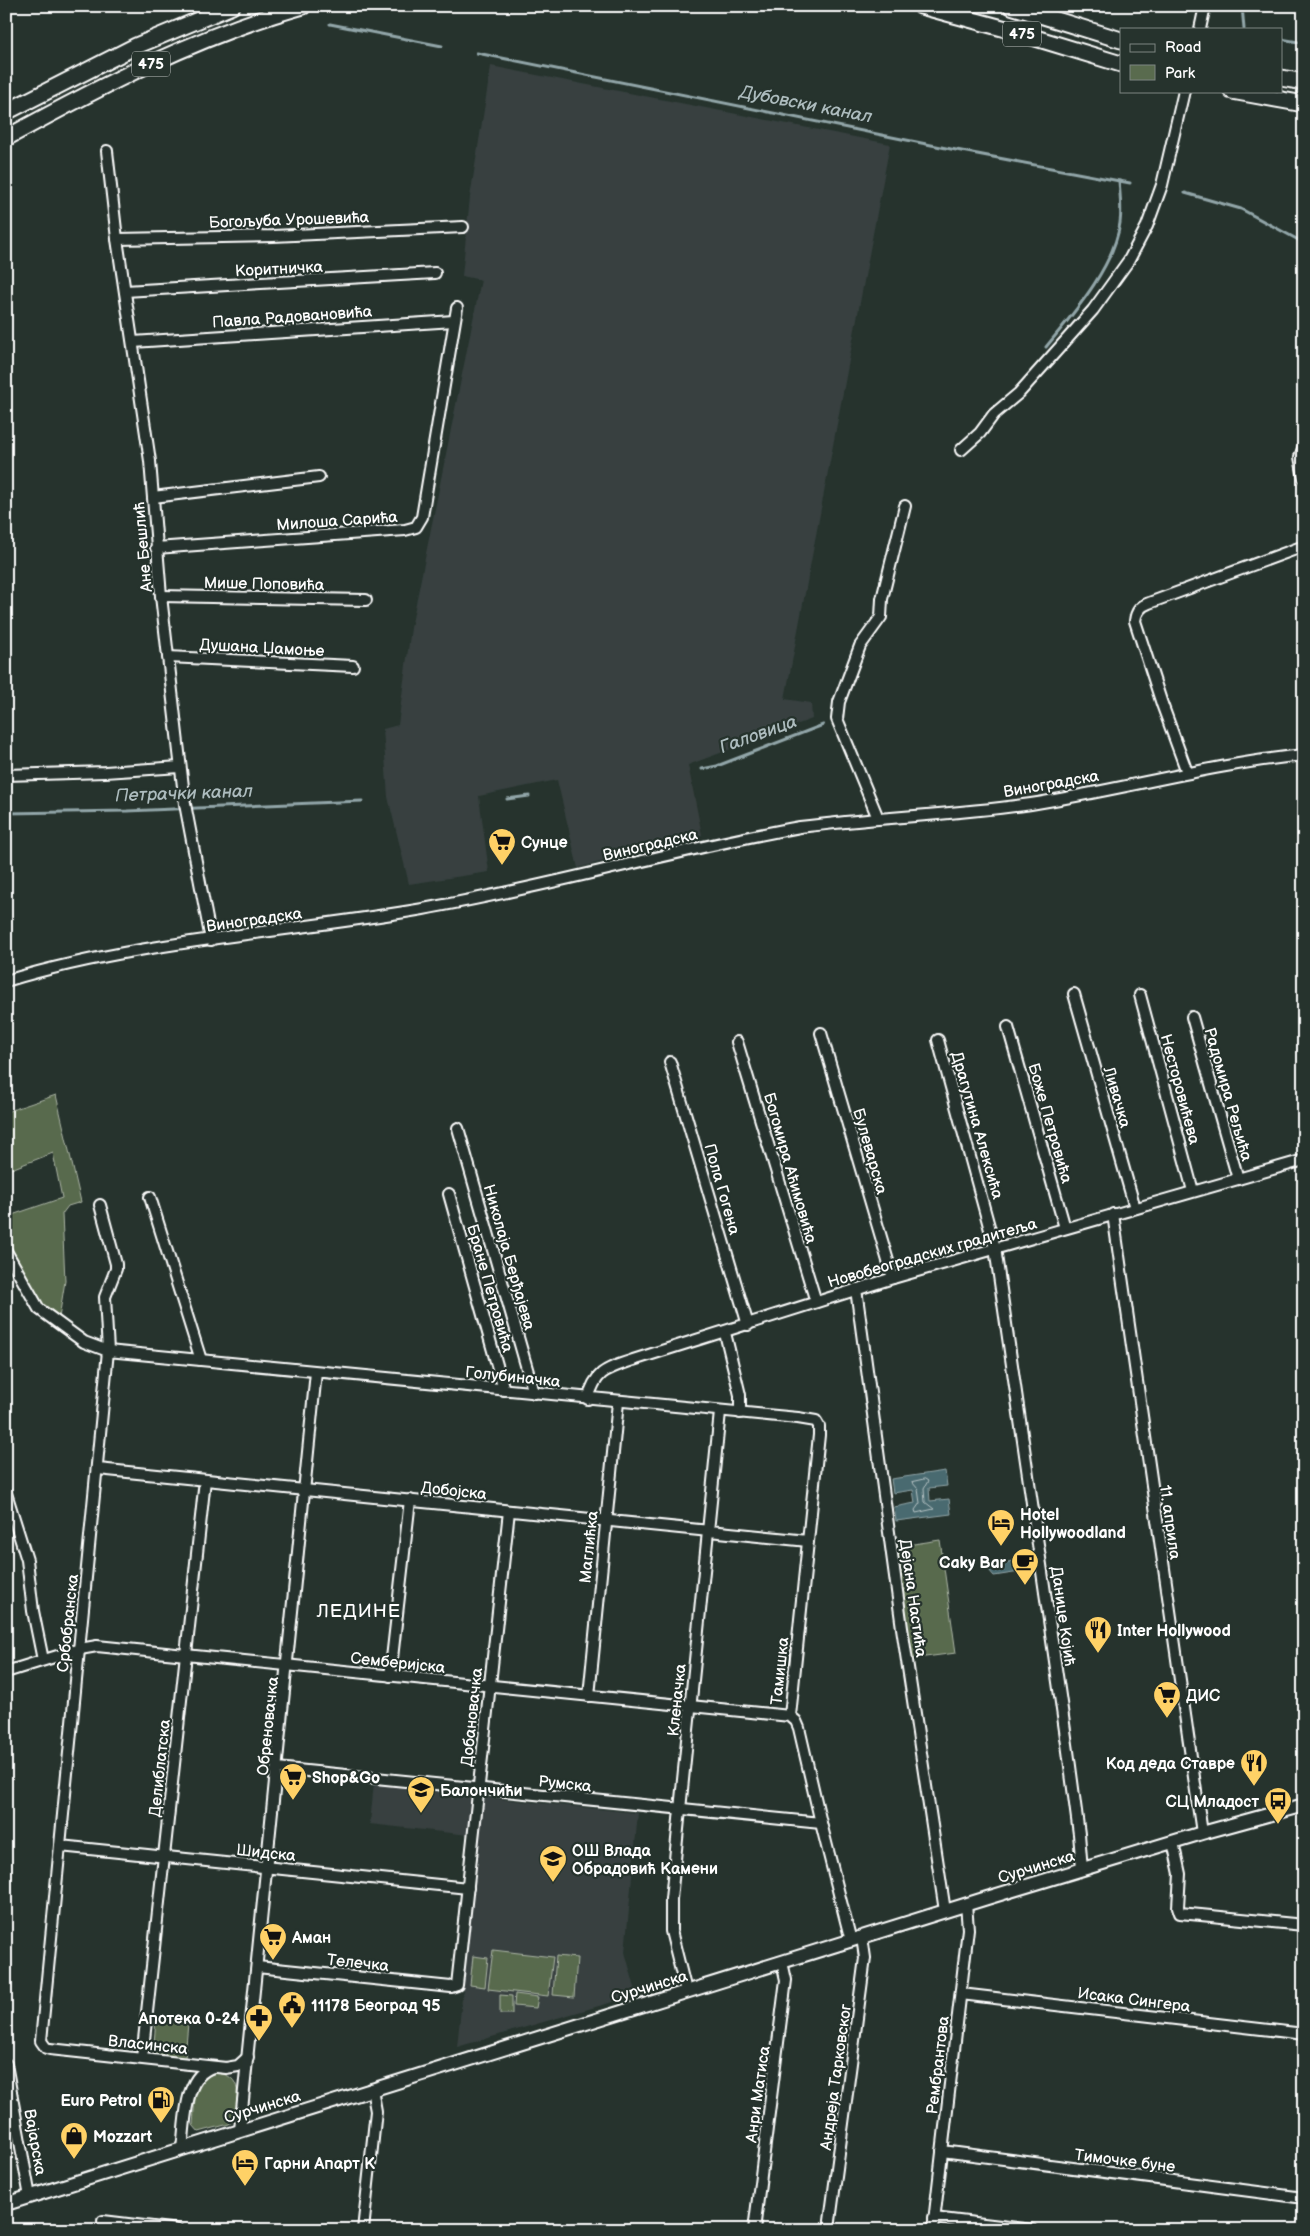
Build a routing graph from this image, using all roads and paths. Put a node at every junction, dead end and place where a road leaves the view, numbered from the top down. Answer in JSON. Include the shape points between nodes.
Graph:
{"nodes":[{"id":1,"x":232,"y":6,"type":"edge"},
{"id":2,"x":303,"y":6,"type":"edge"},
{"id":3,"x":921,"y":6,"type":"edge"},
{"id":4,"x":1011,"y":6,"type":"edge"},
{"id":5,"x":1205,"y":6,"type":"edge"},
{"id":6,"x":1200,"y":28,"type":"edge"},
{"id":7,"x":1120,"y":40,"type":"edge"},
{"id":8,"x":1120,"y":64,"type":"edge"},
{"id":9,"x":1282,"y":78,"type":"edge"},
{"id":10,"x":1304,"y":82,"type":"edge"},
{"id":11,"x":1184,"y":92,"type":"edge"},
{"id":12,"x":1238,"y":92,"type":"edge"},
{"id":13,"x":1304,"y":104,"type":"edge"},
{"id":14,"x":6,"y":112,"type":"edge"},
{"id":15,"x":6,"y":138,"type":"edge"},
{"id":16,"x":107,"y":151,"type":"dead end"},
{"id":17,"x":463,"y":227,"type":"dead end"},
{"id":18,"x":117,"y":239,"type":"junction"},
{"id":19,"x":435,"y":273,"type":"dead end"},
{"id":20,"x":125,"y":291,"type":"junction"},
{"id":21,"x":457,"y":308,"type":"dead end"},
{"id":22,"x":454,"y":321,"type":"junction"},
{"id":23,"x":133,"y":342,"type":"junction"},
{"id":24,"x":1304,"y":446,"type":"edge"},
{"id":25,"x":961,"y":450,"type":"dead end"},
{"id":26,"x":319,"y":476,"type":"dead end"},
{"id":27,"x":1304,"y":478,"type":"edge"},
{"id":28,"x":153,"y":497,"type":"junction"},
{"id":29,"x":905,"y":506,"type":"dead end"},
{"id":30,"x":1304,"y":546,"type":"edge"},
{"id":31,"x":156,"y":548,"type":"junction"},
{"id":32,"x":161,"y":596,"type":"junction"},
{"id":33,"x":366,"y":600,"type":"dead end"},
{"id":34,"x":168,"y":658,"type":"junction"},
{"id":35,"x":353,"y":666,"type":"dead end"},
{"id":36,"x":1304,"y":755,"type":"edge"},
{"id":37,"x":180,"y":767,"type":"junction"},
{"id":38,"x":1188,"y":772,"type":"junction"},
{"id":39,"x":6,"y":775,"type":"edge"},
{"id":40,"x":878,"y":818,"type":"junction"},
{"id":41,"x":211,"y":940,"type":"junction"},
{"id":42,"x":6,"y":981,"type":"edge"},
{"id":43,"x":1074,"y":994,"type":"dead end"},
{"id":44,"x":1140,"y":995,"type":"dead end"},
{"id":45,"x":1192,"y":1017,"type":"dead end"},
{"id":46,"x":1008,"y":1027,"type":"dead end"},
{"id":47,"x":821,"y":1033,"type":"dead end"},
{"id":48,"x":938,"y":1040,"type":"dead end"},
{"id":49,"x":737,"y":1042,"type":"dead end"},
{"id":50,"x":670,"y":1062,"type":"dead end"},
{"id":51,"x":458,"y":1128,"type":"dead end"},
{"id":52,"x":1304,"y":1160,"type":"edge"},
{"id":53,"x":1238,"y":1179,"type":"junction"},
{"id":54,"x":1193,"y":1191,"type":"junction"},
{"id":55,"x":449,"y":1194,"type":"dead end"},
{"id":56,"x":150,"y":1197,"type":"dead end"},
{"id":57,"x":100,"y":1205,"type":"dead end"},
{"id":58,"x":1135,"y":1208,"type":"junction"},
{"id":59,"x":1113,"y":1214,"type":"junction"},
{"id":60,"x":1065,"y":1228,"type":"junction"},
{"id":61,"x":994,"y":1248,"type":"junction"},
{"id":62,"x":6,"y":1251,"type":"edge"},
{"id":63,"x":893,"y":1278,"type":"junction"},
{"id":64,"x":856,"y":1289,"type":"junction"},
{"id":65,"x":816,"y":1302,"type":"junction"},
{"id":66,"x":748,"y":1325,"type":"junction"},
{"id":67,"x":725,"y":1333,"type":"junction"},
{"id":68,"x":108,"y":1351,"type":"junction"},
{"id":69,"x":201,"y":1360,"type":"junction"},
{"id":70,"x":316,"y":1372,"type":"junction"},
{"id":71,"x":504,"y":1390,"type":"junction"},
{"id":72,"x":534,"y":1393,"type":"junction"},
{"id":73,"x":588,"y":1399,"type":"junction"},
{"id":74,"x":618,"y":1402,"type":"junction"},
{"id":75,"x":720,"y":1412,"type":"junction"},
{"id":76,"x":740,"y":1413,"type":"junction"},
{"id":77,"x":819,"y":1426,"type":"joint"},
{"id":78,"x":98,"y":1469,"type":"junction"},
{"id":79,"x":206,"y":1480,"type":"junction"},
{"id":80,"x":306,"y":1490,"type":"junction"},
{"id":81,"x":6,"y":1493,"type":"edge"},
{"id":82,"x":410,"y":1500,"type":"junction"},
{"id":83,"x":509,"y":1511,"type":"junction"},
{"id":84,"x":606,"y":1521,"type":"junction"},
{"id":85,"x":708,"y":1532,"type":"junction"},
{"id":86,"x":808,"y":1541,"type":"junction"},
{"id":87,"x":80,"y":1649,"type":"junction"},
{"id":88,"x":186,"y":1655,"type":"junction"},
{"id":89,"x":44,"y":1660,"type":"junction"},
{"id":90,"x":288,"y":1666,"type":"junction"},
{"id":91,"x":6,"y":1672,"type":"edge"},
{"id":92,"x":390,"y":1676,"type":"junction"},
{"id":93,"x":490,"y":1686,"type":"junction"},
{"id":94,"x":589,"y":1696,"type":"junction"},
{"id":95,"x":691,"y":1706,"type":"junction"},
{"id":96,"x":790,"y":1716,"type":"junction"},
{"id":97,"x":277,"y":1768,"type":"junction"},
{"id":98,"x":478,"y":1789,"type":"junction"},
{"id":99,"x":1304,"y":1805,"type":"edge"},
{"id":100,"x":680,"y":1810,"type":"junction"},
{"id":101,"x":821,"y":1824,"type":"junction"},
{"id":102,"x":1202,"y":1833,"type":"junction"},
{"id":103,"x":1172,"y":1842,"type":"junction"},
{"id":104,"x":60,"y":1846,"type":"junction"},
{"id":105,"x":164,"y":1857,"type":"junction"},
{"id":106,"x":267,"y":1867,"type":"junction"},
{"id":107,"x":1082,"y":1870,"type":"junction"},
{"id":108,"x":468,"y":1888,"type":"junction"},
{"id":109,"x":966,"y":1904,"type":"junction"},
{"id":110,"x":945,"y":1911,"type":"junction"},
{"id":111,"x":1304,"y":1925,"type":"edge"},
{"id":112,"x":856,"y":1939,"type":"junction"},
{"id":113,"x":782,"y":1962,"type":"junction"},
{"id":114,"x":257,"y":1967,"type":"junction"},
{"id":115,"x":456,"y":1986,"type":"joint"},
{"id":116,"x":686,"y":1991,"type":"junction"},
{"id":117,"x":961,"y":1994,"type":"junction"},
{"id":118,"x":1304,"y":2034,"type":"edge"},
{"id":119,"x":42,"y":2044,"type":"joint"},
{"id":120,"x":248,"y":2057,"type":"junction"},
{"id":121,"x":142,"y":2058,"type":"junction"},
{"id":122,"x":172,"y":2062,"type":"junction"},
{"id":123,"x":6,"y":2064,"type":"edge"},
{"id":124,"x":214,"y":2067,"type":"junction"},
{"id":125,"x":226,"y":2068,"type":"junction"},
{"id":126,"x":244,"y":2084,"type":"junction"},
{"id":127,"x":191,"y":2088,"type":"junction"},
{"id":128,"x":372,"y":2089,"type":"junction"},
{"id":129,"x":240,"y":2130,"type":"junction"},
{"id":130,"x":182,"y":2148,"type":"junction"},
{"id":131,"x":942,"y":2151,"type":"junction"},
{"id":132,"x":30,"y":2197,"type":"junction"},
{"id":133,"x":1304,"y":2198,"type":"edge"},
{"id":134,"x":6,"y":2204,"type":"edge"},
{"id":135,"x":934,"y":2218,"type":"junction"},
{"id":136,"x":103,"y":2221,"type":"dead end"},
{"id":137,"x":830,"y":2222,"type":"dead end"},
{"id":138,"x":178,"y":2230,"type":"edge"},
{"id":139,"x":363,"y":2230,"type":"edge"},
{"id":140,"x":754,"y":2230,"type":"edge"},
{"id":141,"x":933,"y":2230,"type":"edge"},
{"id":142,"x":1033,"y":2230,"type":"edge"}],
"edges":[{"from":1,"to":14,"type":"highway","number":"475","via":[[136,46]]},
{"from":2,"to":15,"type":"highway","number":"475","via":[[188,48]]},
{"from":3,"to":8,"type":"highway","number":"475"},
{"from":4,"to":7,"type":"highway","number":"475"},
{"from":5,"to":6,"type":"street"},
{"from":9,"to":10,"type":"highway"},
{"from":11,"to":25,"type":"street","via":[[1162,185],[1147,226],[1116,281],[1019,392]]},
{"from":12,"to":13,"type":"highway"},
{"from":16,"to":18,"type":"street","name":"Ане Бешлић"},
{"from":17,"to":18,"type":"street","name":"Богољуба Урошевића"},
{"from":18,"to":20,"type":"street","name":"Ане Бешлић"},
{"from":19,"to":20,"type":"street","name":"Коритничка"},
{"from":20,"to":23,"type":"street","name":"Ане Бешлић"},
{"from":21,"to":22,"type":"street","name":"Милоша Сарића"},
{"from":22,"to":23,"type":"street","name":"Павла Радовановића"},
{"from":22,"to":31,"type":"street","name":"Милоша Сарића","via":[[422,518],[416,527]]},
{"from":23,"to":28,"type":"street","name":"Ане Бешлић"},
{"from":24,"to":27,"type":"street","via":[[1300,457]]},
{"from":26,"to":28,"type":"street"},
{"from":28,"to":31,"type":"street","name":"Ане Бешлић"},
{"from":29,"to":40,"type":"street","via":[[882,599],[881,617],[860,646],[839,702],[838,719]]},
{"from":30,"to":38,"type":"street","via":[[1148,603],[1136,614],[1135,621],[1162,704]]},
{"from":31,"to":32,"type":"street","name":"Ане Бешлић"},
{"from":32,"to":33,"type":"street","name":"Мише Поповића"},
{"from":32,"to":34,"type":"street","name":"Ане Бешлић"},
{"from":34,"to":35,"type":"street","name":"Душана Џамоње"},
{"from":34,"to":37,"type":"street","name":"Ане Бешлић"},
{"from":36,"to":38,"type":"street","name":"Виноградска"},
{"from":37,"to":39,"type":"street"},
{"from":37,"to":41,"type":"street","name":"Ане Бешлић"},
{"from":38,"to":40,"type":"street","name":"Виноградска","via":[[1024,805]]},
{"from":40,"to":41,"type":"street","name":"Виноградска","via":[[754,836],[423,909]]},
{"from":41,"to":42,"type":"street","name":"Виноградска","via":[[88,960]]},
{"from":43,"to":58,"type":"street","name":"Ливачка"},
{"from":44,"to":54,"type":"street","name":"Несторовићева"},
{"from":45,"to":53,"type":"street","name":"Радомира Рељића"},
{"from":46,"to":60,"type":"street","name":"Боже Петровића"},
{"from":47,"to":63,"type":"street","name":"Булеварска"},
{"from":48,"to":61,"type":"street","name":"Драгутина Алексића"},
{"from":49,"to":65,"type":"street","name":"Богомира Аћимовића"},
{"from":50,"to":66,"type":"street","name":"Пола Гогена"},
{"from":51,"to":72,"type":"street","name":"Николаја Берђајева"},
{"from":52,"to":53,"type":"street","name":"Новобеоградских градитеља"},
{"from":53,"to":54,"type":"street","name":"Новобеоградских градитеља"},
{"from":54,"to":58,"type":"street","name":"Новобеоградских градитеља"},
{"from":55,"to":71,"type":"street","name":"Бране Петровића"},
{"from":56,"to":69,"type":"street"},
{"from":57,"to":68,"type":"street","name":"Србобранска","via":[[116,1264],[105,1297]]},
{"from":58,"to":59,"type":"street","name":"Новобеоградских градитеља"},
{"from":59,"to":60,"type":"street","name":"Новобеоградских градитеља"},
{"from":59,"to":102,"type":"street","name":"11. априла"},
{"from":60,"to":61,"type":"street","name":"Новобеоградских градитеља"},
{"from":61,"to":63,"type":"street","name":"Новобеоградских градитеља"},
{"from":61,"to":107,"type":"street","name":"Данице Којић","via":[[1078,1819]]},
{"from":62,"to":68,"type":"street","via":[[39,1309],[81,1340]]},
{"from":63,"to":64,"type":"street","name":"Новобеоградских градитеља"},
{"from":64,"to":65,"type":"street","name":"Новобеоградских градитеља"},
{"from":64,"to":110,"type":"street","name":"Дејана Настића"},
{"from":65,"to":66,"type":"street","name":"Новобеоградских градитеља"},
{"from":66,"to":67,"type":"street","name":"Новобеоградских градитеља"},
{"from":67,"to":73,"type":"street","name":"Новобеоградских градитеља","via":[[604,1371],[595,1379]]},
{"from":67,"to":76,"type":"street","via":[[740,1395]]},
{"from":68,"to":69,"type":"street","name":"Голубиначка"},
{"from":68,"to":78,"type":"street","name":"Србобранска"},
{"from":69,"to":70,"type":"street","name":"Голубиначка"},
{"from":70,"to":71,"type":"street","name":"Голубиначка"},
{"from":70,"to":80,"type":"street","name":"Обреновачка"},
{"from":71,"to":72,"type":"street","name":"Голубиначка"},
{"from":72,"to":73,"type":"street","name":"Голубиначка"},
{"from":73,"to":74,"type":"street","name":"Голубиначка"},
{"from":74,"to":75,"type":"street","name":"Голубиначка"},
{"from":74,"to":84,"type":"street","name":"Маглићка"},
{"from":75,"to":76,"type":"street","name":"Голубиначка"},
{"from":75,"to":85,"type":"street","name":"Кленачка"},
{"from":76,"to":77,"type":"street","name":"Голубиначка","via":[[805,1419],[816,1421]]},
{"from":77,"to":86,"type":"street","name":"Тамишка"},
{"from":78,"to":79,"type":"street","name":"Добојска"},
{"from":78,"to":87,"type":"street","name":"Србобранска"},
{"from":79,"to":80,"type":"street","name":"Добојска"},
{"from":79,"to":88,"type":"street","name":"Делиблатска"},
{"from":80,"to":82,"type":"street","name":"Добојска"},
{"from":80,"to":90,"type":"street","name":"Обреновачка"},
{"from":81,"to":89,"type":"street","via":[[27,1560],[33,1611]]},
{"from":82,"to":83,"type":"street","name":"Добојска"},
{"from":82,"to":92,"type":"street"},
{"from":83,"to":84,"type":"street","name":"Добојска"},
{"from":83,"to":93,"type":"street","name":"Добановачка"},
{"from":84,"to":85,"type":"street","name":"Добојска"},
{"from":84,"to":94,"type":"street","name":"Маглићка"},
{"from":85,"to":86,"type":"street","name":"Добојска"},
{"from":85,"to":95,"type":"street","name":"Кленачка"},
{"from":86,"to":96,"type":"street","name":"Тамишка"},
{"from":87,"to":88,"type":"street","name":"Семберијска","via":[[97,1646]]},
{"from":87,"to":89,"type":"street","name":"Семберијска"},
{"from":87,"to":104,"type":"street","name":"Србобранска"},
{"from":88,"to":90,"type":"street","name":"Семберијска"},
{"from":88,"to":105,"type":"street","name":"Делиблатска"},
{"from":89,"to":91,"type":"street","name":"Семберијска"},
{"from":90,"to":92,"type":"street","name":"Семберијска"},
{"from":90,"to":97,"type":"street","name":"Обреновачка"},
{"from":92,"to":93,"type":"street","name":"Семберијска"},
{"from":93,"to":94,"type":"street","name":"Семберијска"},
{"from":93,"to":98,"type":"street","name":"Добановачка"},
{"from":94,"to":95,"type":"street","name":"Семберијска"},
{"from":95,"to":96,"type":"street","name":"Семберијска"},
{"from":95,"to":100,"type":"street","name":"Кленачка"},
{"from":96,"to":101,"type":"street","name":"Тамишка","via":[[800,1728]]},
{"from":97,"to":98,"type":"street","name":"Румска"},
{"from":97,"to":106,"type":"street","name":"Обреновачка"},
{"from":98,"to":100,"type":"street","name":"Румска"},
{"from":98,"to":108,"type":"street","name":"Добановачка"},
{"from":99,"to":102,"type":"main road","name":"Сурчинска"},
{"from":100,"to":101,"type":"street","name":"Румска"},
{"from":100,"to":116,"type":"street","name":"Кленачка","via":[[671,1919]]},
{"from":101,"to":112,"type":"street","name":"Тамишка"},
{"from":102,"to":103,"type":"main road","name":"Сурчинска"},
{"from":103,"to":107,"type":"main road","name":"Сурчинска"},
{"from":103,"to":111,"type":"street","via":[[1180,1874],[1180,1913]]},
{"from":104,"to":105,"type":"street","name":"Шидска"},
{"from":104,"to":119,"type":"street","name":"Србобранска","via":[[40,2036]]},
{"from":105,"to":106,"type":"street","name":"Шидска"},
{"from":105,"to":121,"type":"street","name":"Делиблатска"},
{"from":106,"to":108,"type":"street","name":"Шидска"},
{"from":106,"to":114,"type":"street","name":"Обреновачка"},
{"from":107,"to":109,"type":"main road","name":"Сурчинска"},
{"from":108,"to":115,"type":"street","name":"Добановачка"},
{"from":109,"to":110,"type":"main road","name":"Сурчинска"},
{"from":109,"to":117,"type":"street","name":"Рембрантова","via":[[968,1929]]},
{"from":110,"to":112,"type":"main road","name":"Сурчинска"},
{"from":112,"to":113,"type":"main road","name":"Сурчинска"},
{"from":112,"to":137,"type":"street","name":"Андреја Тарковског","via":[[865,1958]]},
{"from":113,"to":116,"type":"main road","name":"Сурчинска"},
{"from":113,"to":140,"type":"street","name":"Анри Матиса","via":[[785,1989]]},
{"from":114,"to":115,"type":"street","name":"Телечка"},
{"from":114,"to":120,"type":"street","name":"Обреновачка"},
{"from":116,"to":128,"type":"main road","name":"Сурчинска"},
{"from":117,"to":118,"type":"street","name":"Исака Сингера"},
{"from":117,"to":131,"type":"street","name":"Рембрантова"},
{"from":119,"to":121,"type":"street","name":"Власинска","via":[[50,2049]]},
{"from":120,"to":125,"type":"street","via":[[238,2066]]},
{"from":120,"to":126,"type":"street","name":"Обреновачка"},
{"from":121,"to":122,"type":"street","name":"Власинска"},
{"from":122,"to":124,"type":"street","name":"Власинска"},
{"from":122,"to":127,"type":"street","via":[[187,2072]]},
{"from":123,"to":132,"type":"street","name":"Вајарска"},
{"from":124,"to":125,"type":"street","name":"Власинска"},
{"from":124,"to":127,"type":"street","via":[[198,2075]]},
{"from":125,"to":126,"type":"street"},
{"from":126,"to":129,"type":"street","name":"Обреновачка"},
{"from":127,"to":130,"type":"street"},
{"from":128,"to":129,"type":"main road","name":"Сурчинска"},
{"from":128,"to":139,"type":"street","via":[[376,2111]]},
{"from":129,"to":130,"type":"main road","name":"Сурчинска"},
{"from":130,"to":132,"type":"main road","name":"Сурчинска"},
{"from":131,"to":133,"type":"street","name":"Тимочке буне"},
{"from":131,"to":135,"type":"street","name":"Рембрантова"},
{"from":132,"to":134,"type":"main road","name":"Сурчинска"},
{"from":135,"to":141,"type":"street","name":"Рембрантова"},
{"from":135,"to":142,"type":"street"},
{"from":136,"to":138,"type":"street"}]}
